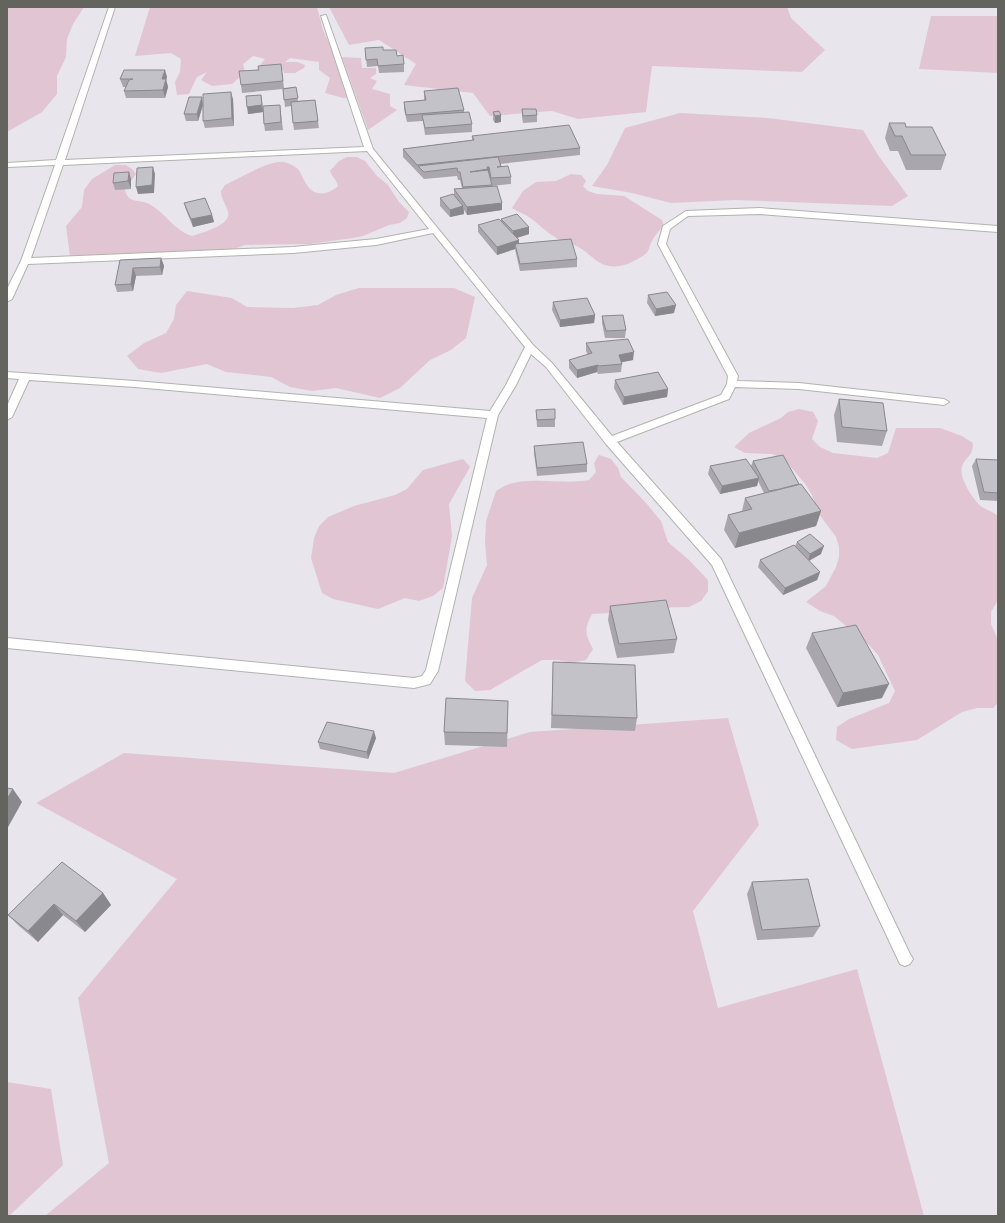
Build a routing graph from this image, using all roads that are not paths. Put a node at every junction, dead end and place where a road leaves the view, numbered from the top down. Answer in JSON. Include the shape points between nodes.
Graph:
{"nodes":[{"id":1,"x":112,"y":7,"type":"edge"},
{"id":2,"x":324,"y":16,"type":"dead end"},
{"id":3,"x":369,"y":149,"type":"junction"},
{"id":4,"x":58,"y":163,"type":"junction"},
{"id":5,"x":7,"y":165,"type":"edge"},
{"id":6,"x":998,"y":229,"type":"edge"},
{"id":7,"x":436,"y":230,"type":"junction"},
{"id":8,"x":25,"y":261,"type":"junction"},
{"id":9,"x":7,"y":299,"type":"edge"},
{"id":10,"x":530,"y":347,"type":"junction"},
{"id":11,"x":7,"y":375,"type":"edge"},
{"id":12,"x":25,"y":377,"type":"junction"},
{"id":13,"x":732,"y":384,"type":"junction"},
{"id":14,"x":944,"y":402,"type":"dead end"},
{"id":15,"x":493,"y":415,"type":"junction"},
{"id":16,"x":7,"y":417,"type":"edge"},
{"id":17,"x":610,"y":441,"type":"junction"},
{"id":18,"x":7,"y":643,"type":"edge"},
{"id":19,"x":904,"y":959,"type":"dead end"}],
"edges":[{"from":1,"to":4,"type":"street"},
{"from":2,"to":3,"type":"street"},
{"from":3,"to":4,"type":"street"},
{"from":3,"to":7,"type":"street"},
{"from":4,"to":5,"type":"street"},
{"from":4,"to":8,"type":"street"},
{"from":6,"to":13,"type":"street","via":[[760,211],[686,214],[666,228],[662,244],[733,376]]},
{"from":7,"to":8,"type":"street","via":[[376,242],[293,250]]},
{"from":7,"to":10,"type":"street"},
{"from":8,"to":9,"type":"street"},
{"from":10,"to":15,"type":"street"},
{"from":10,"to":17,"type":"street","via":[[549,365]]},
{"from":11,"to":12,"type":"street"},
{"from":12,"to":15,"type":"street"},
{"from":12,"to":16,"type":"street"},
{"from":13,"to":14,"type":"street","via":[[799,386]]},
{"from":13,"to":17,"type":"street","via":[[725,397]]},
{"from":15,"to":18,"type":"street","via":[[432,671],[426,680],[414,683]]},
{"from":17,"to":19,"type":"street","via":[[718,562]]}]}
